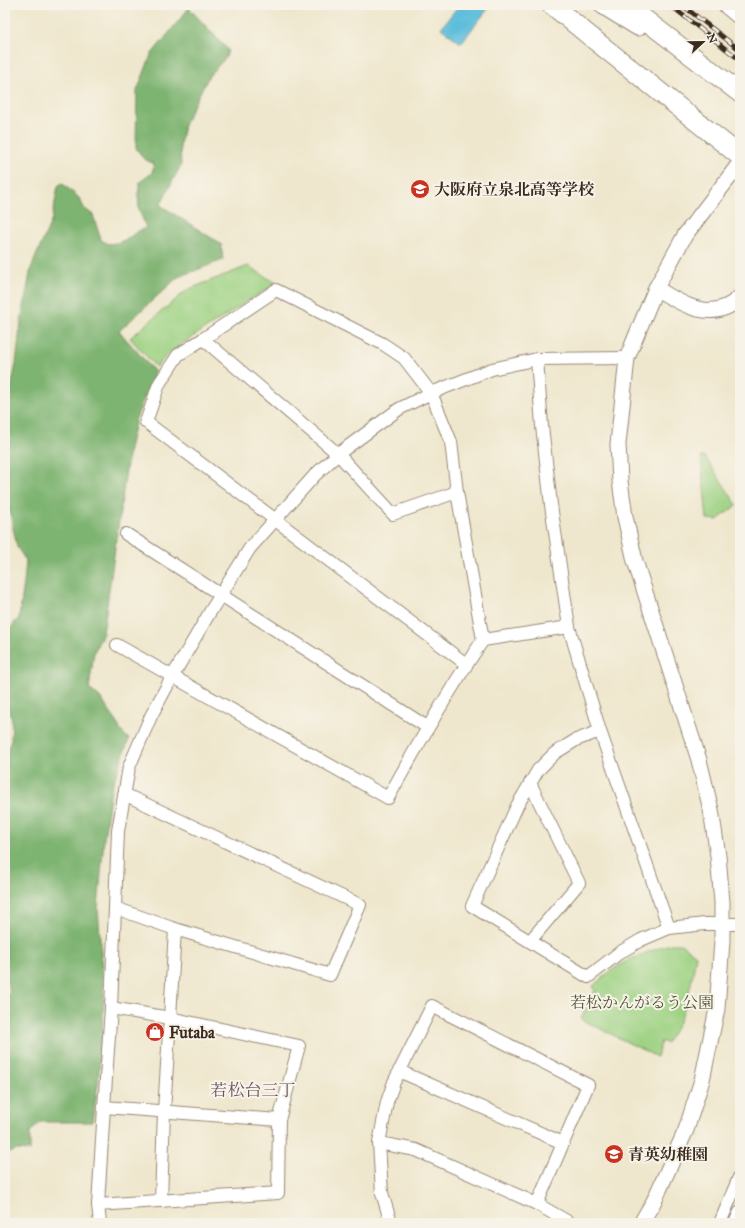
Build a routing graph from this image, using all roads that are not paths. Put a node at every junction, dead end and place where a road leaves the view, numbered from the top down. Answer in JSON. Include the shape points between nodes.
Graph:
{"nodes":[{"id":1,"x":552,"y":5,"type":"edge"},
{"id":2,"x":604,"y":5,"type":"edge"},
{"id":3,"x":626,"y":5,"type":"edge"},
{"id":4,"x":728,"y":5,"type":"edge"},
{"id":5,"x":740,"y":15,"type":"edge"},
{"id":6,"x":710,"y":69,"type":"junction"},
{"id":7,"x":740,"y":93,"type":"edge"},
{"id":8,"x":740,"y":156,"type":"edge"},
{"id":9,"x":740,"y":163,"type":"edge"},
{"id":10,"x":656,"y":288,"type":"junction"},
{"id":11,"x":740,"y":297,"type":"edge"},
{"id":12,"x":203,"y":339,"type":"junction"},
{"id":13,"x":627,"y":358,"type":"junction"},
{"id":14,"x":537,"y":359,"type":"junction"},
{"id":15,"x":431,"y":393,"type":"junction"},
{"id":16,"x":338,"y":454,"type":"junction"},
{"id":17,"x":457,"y":492,"type":"junction"},
{"id":18,"x":276,"y":519,"type":"junction"},
{"id":19,"x":126,"y":534,"type":"dead end"},
{"id":20,"x":221,"y":595,"type":"junction"},
{"id":21,"x":569,"y":628,"type":"junction"},
{"id":22,"x":483,"y":640,"type":"junction"},
{"id":23,"x":117,"y":645,"type":"dead end"},
{"id":24,"x":466,"y":664,"type":"junction"},
{"id":25,"x":172,"y":677,"type":"junction"},
{"id":26,"x":427,"y":727,"type":"junction"},
{"id":27,"x":600,"y":731,"type":"junction"},
{"id":28,"x":530,"y":783,"type":"junction"},
{"id":29,"x":124,"y":794,"type":"junction"},
{"id":30,"x":114,"y":908,"type":"junction"},
{"id":31,"x":722,"y":924,"type":"junction"},
{"id":32,"x":740,"y":924,"type":"edge"},
{"id":33,"x":669,"y":928,"type":"junction"},
{"id":34,"x":175,"y":929,"type":"junction"},
{"id":35,"x":530,"y":941,"type":"junction"},
{"id":36,"x":111,"y":1008,"type":"junction"},
{"id":37,"x":170,"y":1018,"type":"junction"},
{"id":38,"x":399,"y":1071,"type":"junction"},
{"id":39,"x":104,"y":1107,"type":"junction"},
{"id":40,"x":164,"y":1111,"type":"junction"},
{"id":41,"x":279,"y":1120,"type":"junction"},
{"id":42,"x":379,"y":1143,"type":"junction"},
{"id":43,"x":563,"y":1144,"type":"junction"},
{"id":44,"x":740,"y":1175,"type":"edge"},
{"id":45,"x":161,"y":1201,"type":"junction"},
{"id":46,"x":537,"y":1204,"type":"junction"},
{"id":47,"x":98,"y":1205,"type":"junction"},
{"id":48,"x":740,"y":1212,"type":"edge"},
{"id":49,"x":100,"y":1223,"type":"edge"},
{"id":50,"x":391,"y":1223,"type":"edge"},
{"id":51,"x":570,"y":1223,"type":"edge"},
{"id":52,"x":641,"y":1223,"type":"edge"},
{"id":53,"x":720,"y":1223,"type":"edge"},
{"id":54,"x":735,"y":1223,"type":"edge"}],
"edges":[{"from":1,"to":8,"type":"main road"},
{"from":2,"to":6,"type":"main road"},
{"from":3,"to":6,"type":"main road"},
{"from":4,"to":5,"type":"main road"},
{"from":6,"to":7,"type":"main road"},
{"from":9,"to":10,"type":"street","via":[[685,235]]},
{"from":10,"to":11,"type":"street","via":[[698,310],[714,311],[727,308]]},
{"from":10,"to":13,"type":"street"},
{"from":12,"to":15,"type":"street","via":[[276,290],[383,344],[404,358]]},
{"from":12,"to":16,"type":"street"},
{"from":12,"to":18,"type":"street","via":[[178,355],[160,384],[146,422]]},
{"from":13,"to":14,"type":"street"},
{"from":13,"to":31,"type":"street","via":[[618,444],[624,518],[635,561],[699,760],[711,810],[718,856]]},
{"from":14,"to":15,"type":"street","via":[[492,369]]},
{"from":14,"to":21,"type":"street","via":[[550,505]]},
{"from":15,"to":16,"type":"street","via":[[399,409]]},
{"from":15,"to":17,"type":"street","via":[[451,442]]},
{"from":16,"to":17,"type":"street","via":[[393,514]]},
{"from":16,"to":18,"type":"street","via":[[315,475]]},
{"from":17,"to":22,"type":"street"},
{"from":18,"to":20,"type":"street","via":[[250,548]]},
{"from":18,"to":24,"type":"street"},
{"from":19,"to":20,"type":"street"},
{"from":20,"to":25,"type":"street"},
{"from":20,"to":26,"type":"street"},
{"from":21,"to":22,"type":"street"},
{"from":21,"to":27,"type":"street"},
{"from":22,"to":24,"type":"street"},
{"from":23,"to":25,"type":"street"},
{"from":24,"to":26,"type":"street"},
{"from":25,"to":26,"type":"street","via":[[388,798]]},
{"from":25,"to":29,"type":"street","via":[[151,716],[129,767]]},
{"from":27,"to":28,"type":"street","via":[[576,740],[555,753],[538,770]]},
{"from":27,"to":33,"type":"street"},
{"from":28,"to":35,"type":"street","via":[[579,884]]},
{"from":28,"to":35,"type":"street","via":[[472,906]]},
{"from":29,"to":30,"type":"street","via":[[118,831]]},
{"from":29,"to":34,"type":"street","via":[[360,905],[330,975]]},
{"from":30,"to":34,"type":"street"},
{"from":30,"to":36,"type":"street"},
{"from":31,"to":32,"type":"street"},
{"from":31,"to":33,"type":"street"},
{"from":31,"to":52,"type":"street","via":[[717,1009],[702,1080],[686,1130],[654,1201]]},
{"from":33,"to":35,"type":"street","via":[[619,953],[588,977]]},
{"from":34,"to":37,"type":"street"},
{"from":36,"to":37,"type":"street"},
{"from":36,"to":39,"type":"street"},
{"from":37,"to":40,"type":"street"},
{"from":37,"to":41,"type":"street","via":[[299,1046]]},
{"from":38,"to":42,"type":"street","via":[[387,1102]]},
{"from":38,"to":43,"type":"street"},
{"from":38,"to":43,"type":"street","via":[[432,1006],[588,1085]]},
{"from":39,"to":40,"type":"street"},
{"from":39,"to":47,"type":"street"},
{"from":40,"to":41,"type":"street"},
{"from":40,"to":45,"type":"street"},
{"from":41,"to":45,"type":"street","via":[[278,1194]]},
{"from":42,"to":46,"type":"street","via":[[416,1150]]},
{"from":42,"to":50,"type":"street","via":[[382,1193]]},
{"from":43,"to":46,"type":"street"},
{"from":44,"to":53,"type":"street"},
{"from":45,"to":47,"type":"street"},
{"from":46,"to":51,"type":"street"},
{"from":47,"to":49,"type":"street"},
{"from":48,"to":54,"type":"street"}]}
